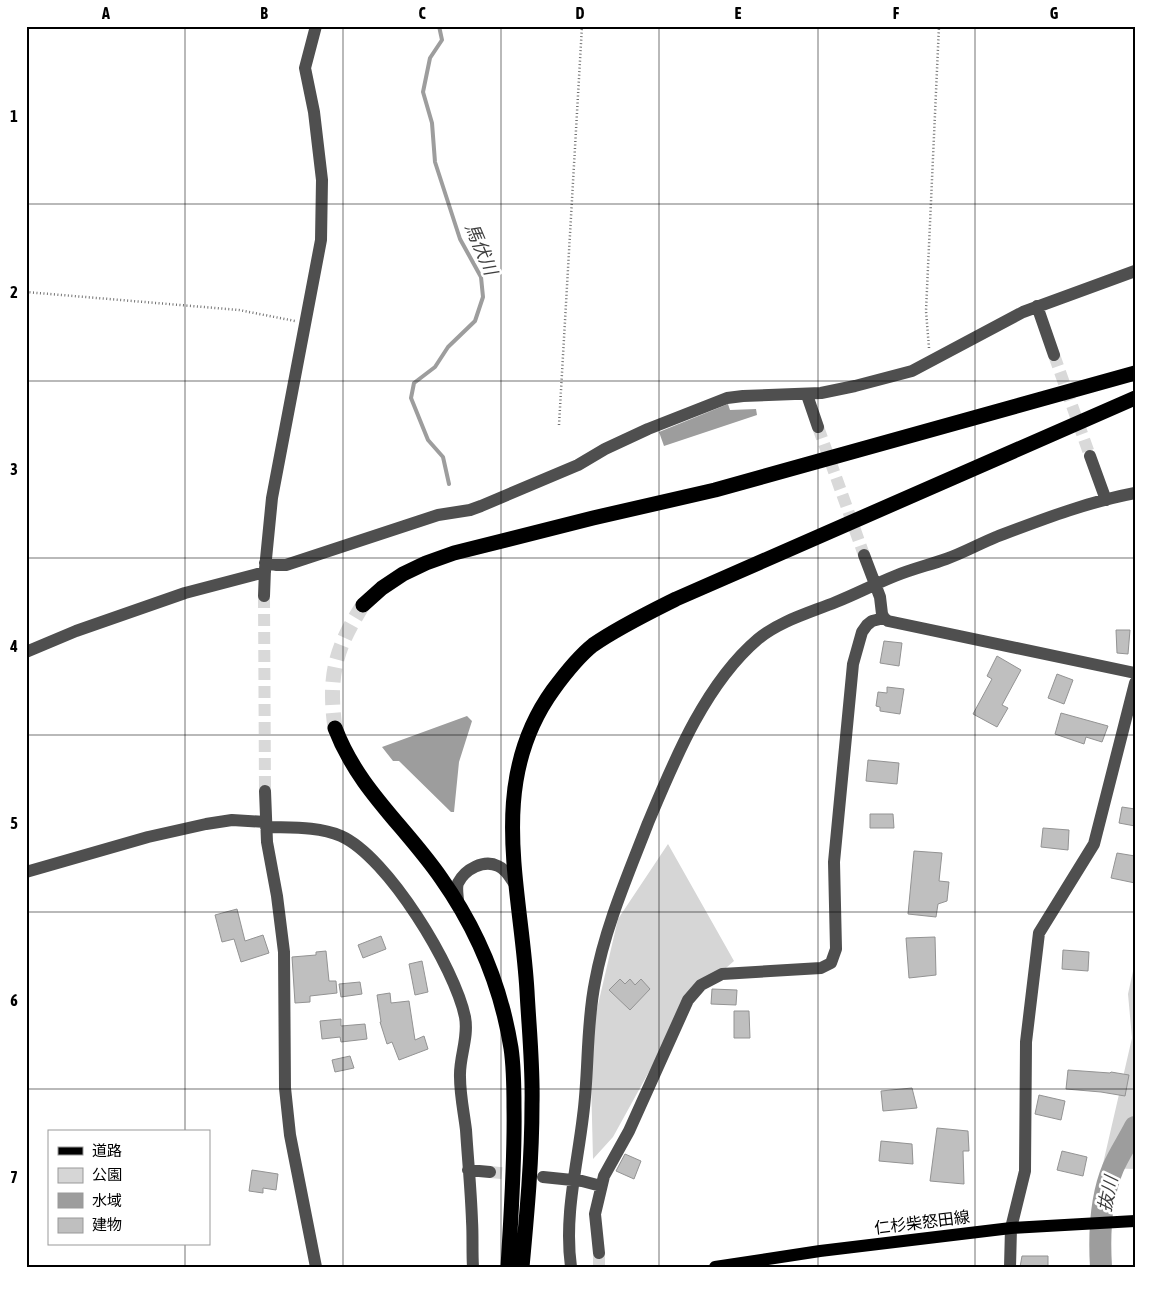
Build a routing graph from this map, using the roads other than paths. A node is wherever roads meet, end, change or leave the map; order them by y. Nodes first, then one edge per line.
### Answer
1 (316, 26) edge
2 (1135, 271) edge
3 (1037, 306) junction
4 (1054, 355) tunnel mouth
5 (1132, 374) edge
6 (807, 395) junction
7 (1135, 398) edge
8 (818, 427) tunnel mouth
9 (1090, 456) tunnel mouth
10 (1135, 493) edge
11 (1106, 500) junction
12 (864, 555) tunnel mouth
13 (265, 567) junction
14 (875, 585) junction
15 (264, 596) tunnel mouth
16 (363, 605) tunnel mouth
17 (884, 618) junction
18 (26, 652) edge
19 (1135, 674) edge
20 (1135, 683) edge
21 (335, 728) tunnel mouth
22 (265, 791) tunnel mouth
23 (266, 824) junction
24 (26, 872) edge
25 (516, 887) junction
26 (458, 902) junction
27 (468, 1170) junction
28 (490, 1172) tunnel mouth
29 (543, 1177) dead end
30 (574, 1180) junction
31 (601, 1186) junction
32 (1135, 1221) edge
33 (1011, 1228) junction
34 (599, 1253) tunnel mouth
35 (515, 1260) edge
36 (316, 1267) edge
37 (473, 1267) edge
38 (571, 1267) edge
39 (715, 1267) edge
40 (1010, 1267) edge

1 - 13 street
2 - 3 street
3 - 4 street
3 - 6 street
5 - 16 highway
6 - 8 street
6 - 13 street
7 - 25 highway
9 - 11 street
10 - 11 street
11 - 14 street
12 - 14 street
13 - 15 street
13 - 18 street
14 - 17 street
14 - 30 street
17 - 19 street
17 - 31 street
20 - 33 street
21 - 26 highway
22 - 23 street
23 - 24 street
23 - 27 street
23 - 36 street
25 - 26 street
25 - 35 highway
26 - 35 highway
27 - 28 street
27 - 37 street
29 - 30 street
30 - 31 street
30 - 38 street
31 - 34 street
32 - 33 main road, 仁杉柴怒田線
33 - 39 main road, 仁杉柴怒田線
33 - 40 street

